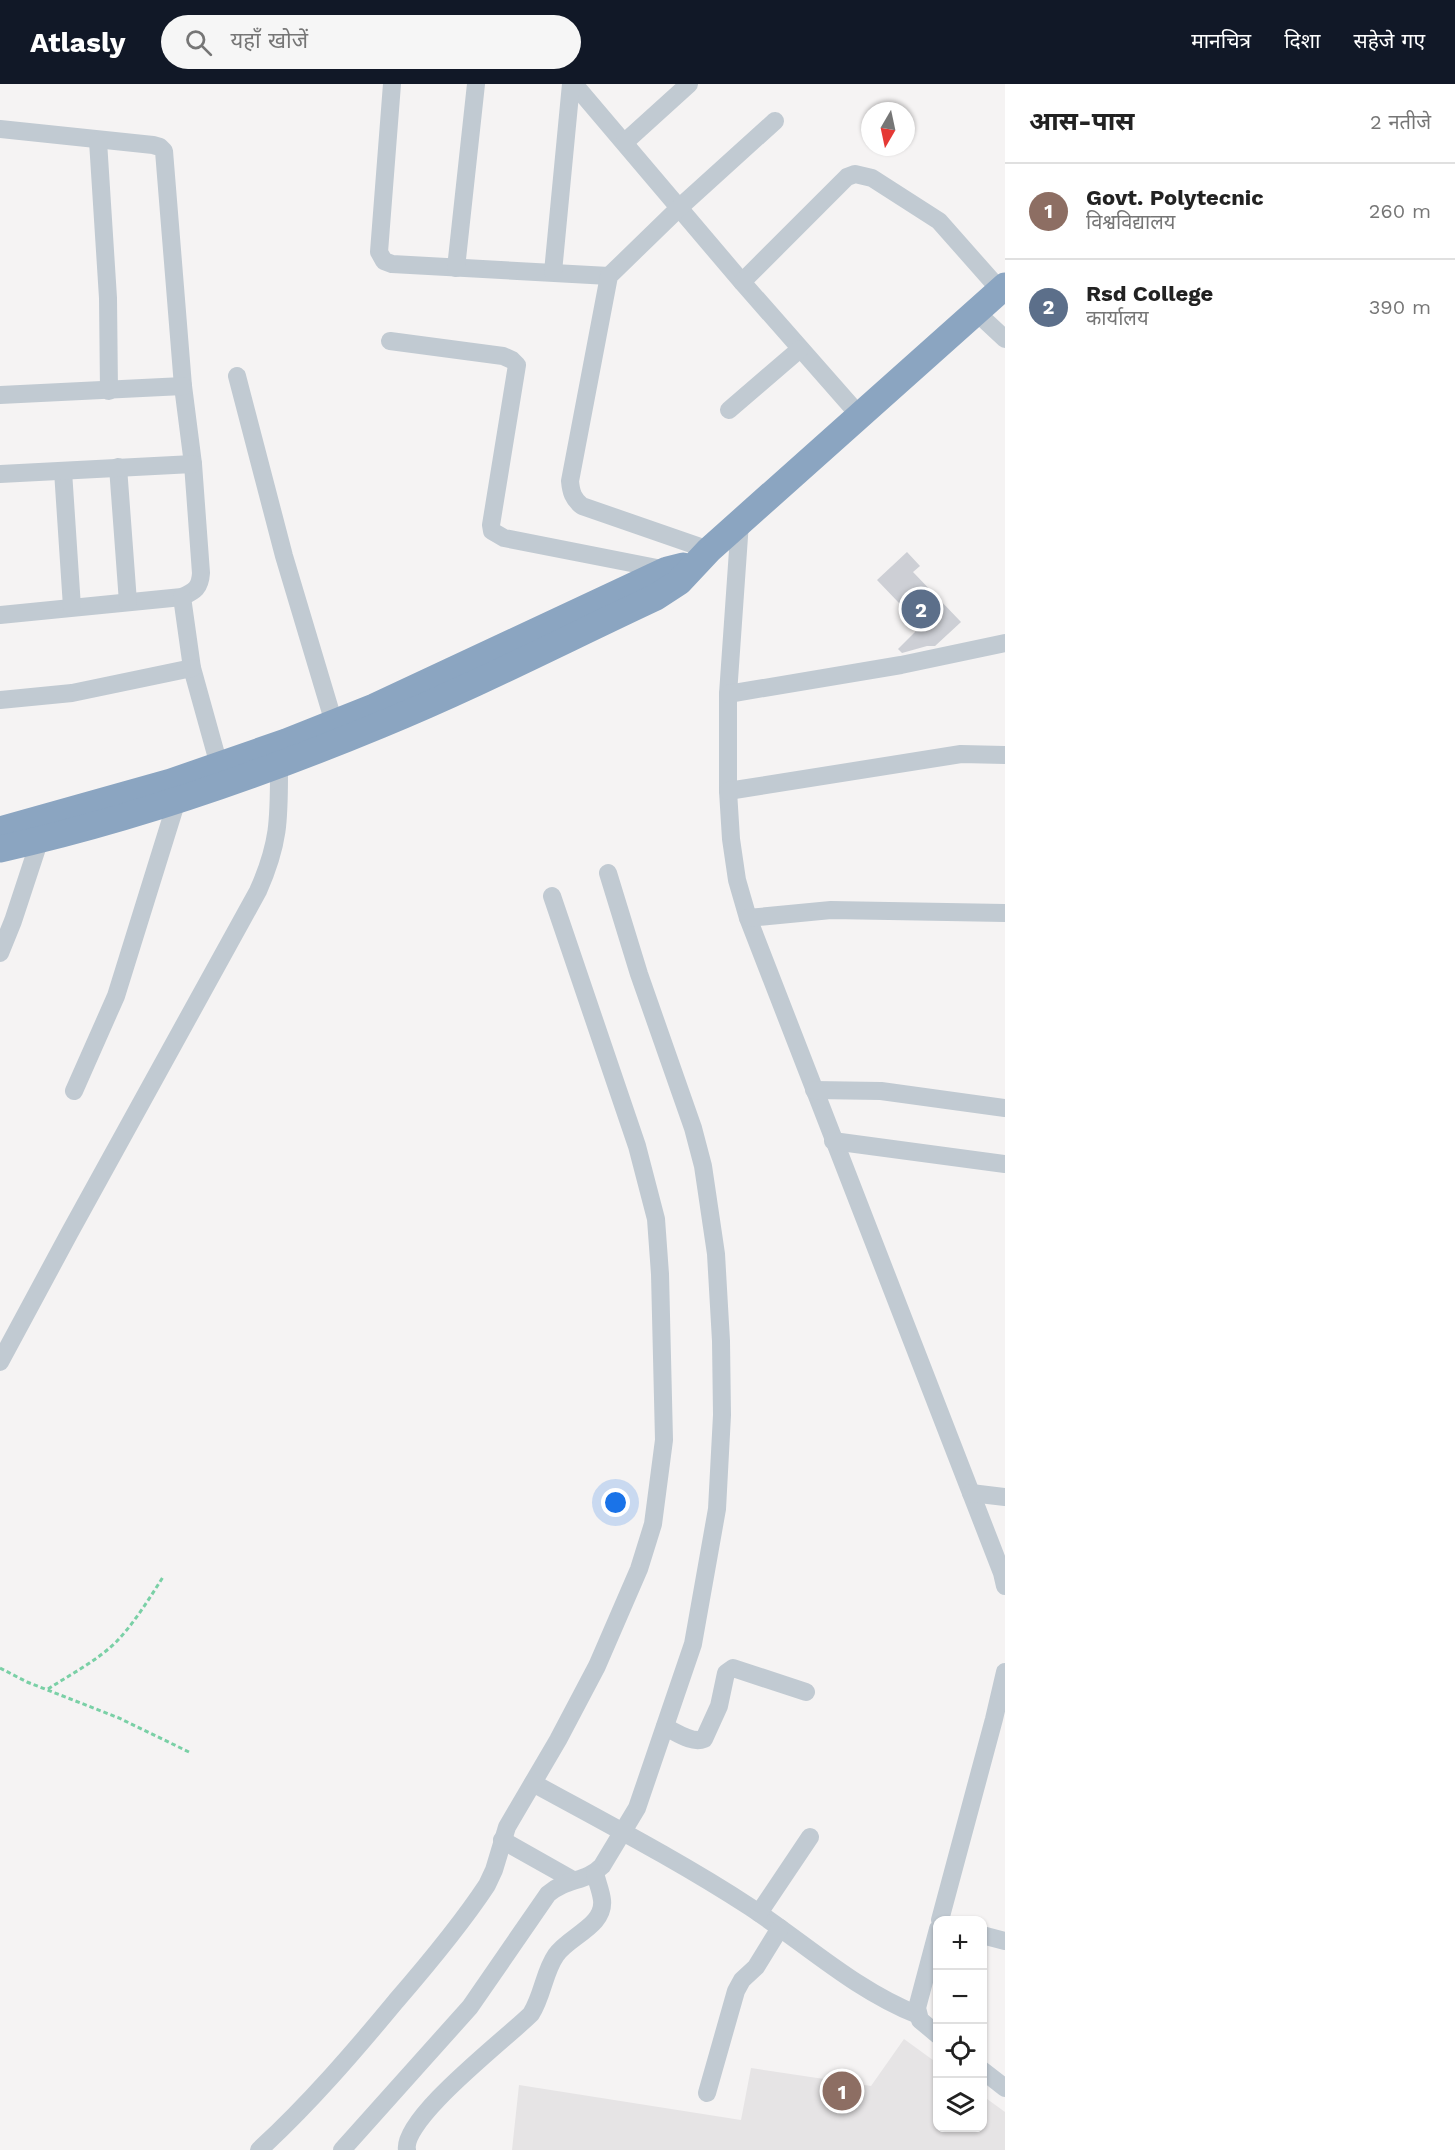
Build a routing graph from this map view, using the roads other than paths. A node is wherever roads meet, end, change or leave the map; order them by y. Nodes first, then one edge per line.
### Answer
1 (392, 84) edge
2 (476, 84) edge
3 (572, 84) edge
4 (689, 84) edge
5 (775, 121) dead end
6 (0, 129) edge
7 (98, 141) junction
8 (625, 142) junction
9 (680, 207) junction
10 (456, 268) junction
11 (553, 272) junction
12 (609, 276) junction
13 (741, 282) junction
14 (1002, 288) edge
15 (975, 310) junction
16 (1005, 339) edge
17 (390, 341) dead end
18 (800, 349) junction
19 (237, 376) dead end
20 (183, 386) junction
21 (109, 391) junction
22 (0, 396) edge
23 (729, 410) dead end
24 (859, 415) junction
25 (193, 464) junction
26 (118, 467) junction
27 (63, 471) junction
28 (0, 474) edge
29 (740, 522) junction
30 (703, 557) junction
31 (667, 570) junction
32 (182, 597) junction
33 (128, 602) junction
34 (72, 607) junction
35 (0, 615) edge
36 (1005, 643) edge
37 (192, 668) junction
38 (728, 694) junction
39 (0, 700) edge
40 (334, 723) junction
41 (1005, 755) edge
42 (279, 765) junction
43 (221, 774) junction
44 (728, 791) junction
45 (177, 800) junction
46 (0, 830) edge
47 (40, 839) junction
48 (0, 849) edge
49 (608, 873) dead end
50 (552, 896) dead end
51 (1005, 913) edge
52 (748, 918) junction
53 (0, 953) edge
54 (814, 1090) junction
55 (74, 1091) dead end
56 (1005, 1108) edge
57 (833, 1141) junction
58 (1005, 1164) edge
59 (0, 1362) edge
60 (971, 1493) junction
61 (1005, 1497) edge
62 (1005, 1586) edge
63 (1005, 1672) edge
64 (806, 1692) dead end
65 (1000, 1719) edge
66 (665, 1727) junction
67 (533, 1783) junction
68 (624, 1832) junction
69 (810, 1837) dead end
70 (502, 1840) junction
71 (595, 1874) junction
72 (573, 1880) junction
73 (759, 1913) junction
74 (941, 1916) edge
75 (780, 1928) junction
76 (987, 1936) edge
77 (1005, 1941) edge
78 (933, 1947) edge
79 (918, 2015) junction
80 (933, 2032) edge
81 (987, 2074) edge
82 (1005, 2088) edge
83 (707, 2093) dead end
84 (258, 2150) edge
85 (342, 2150) edge
86 (407, 2150) edge

1 - 10 street
2 - 10 street
3 - 8 street
3 - 11 street
4 - 8 street
5 - 9 street
6 - 7 street
7 - 20 street
7 - 21 street
8 - 9 street
9 - 12 street
9 - 13 street
10 - 11 street
11 - 12 street
12 - 30 street
13 - 14 street
13 - 18 street
14 - 15 highway
15 - 16 street
15 - 24 highway
17 - 31 street
18 - 23 street
18 - 24 street
19 - 40 street
20 - 21 street
20 - 25 street
21 - 22 street
24 - 29 highway
25 - 26 street
25 - 32 street
26 - 27 street
26 - 33 street
27 - 28 street
27 - 34 street
29 - 30 highway
29 - 38 street
30 - 31 highway
30 - 42 highway
31 - 40 highway
32 - 33 street
32 - 37 street
33 - 34 street
34 - 35 street
36 - 38 street
37 - 39 street
37 - 43 street
38 - 44 street
40 - 43 highway
41 - 44 street
42 - 43 highway
42 - 59 street
43 - 45 highway
43 - 46 highway
44 - 52 street
45 - 47 highway
45 - 55 street
47 - 48 highway
47 - 53 street
49 - 66 street
50 - 67 street
51 - 52 street
52 - 54 street
54 - 56 street
54 - 57 street
57 - 58 street
57 - 60 street
60 - 61 street
60 - 62 street
63 - 65 street
64 - 66 street
65 - 74 street
66 - 68 street
67 - 68 street
67 - 70 street
68 - 71 street
68 - 73 street
69 - 73 street
70 - 72 street
70 - 84 street
71 - 72 street
71 - 86 street
72 - 85 street
73 - 75 street
75 - 79 street
75 - 83 street
76 - 77 street
78 - 79 street
79 - 80 street
81 - 82 street

